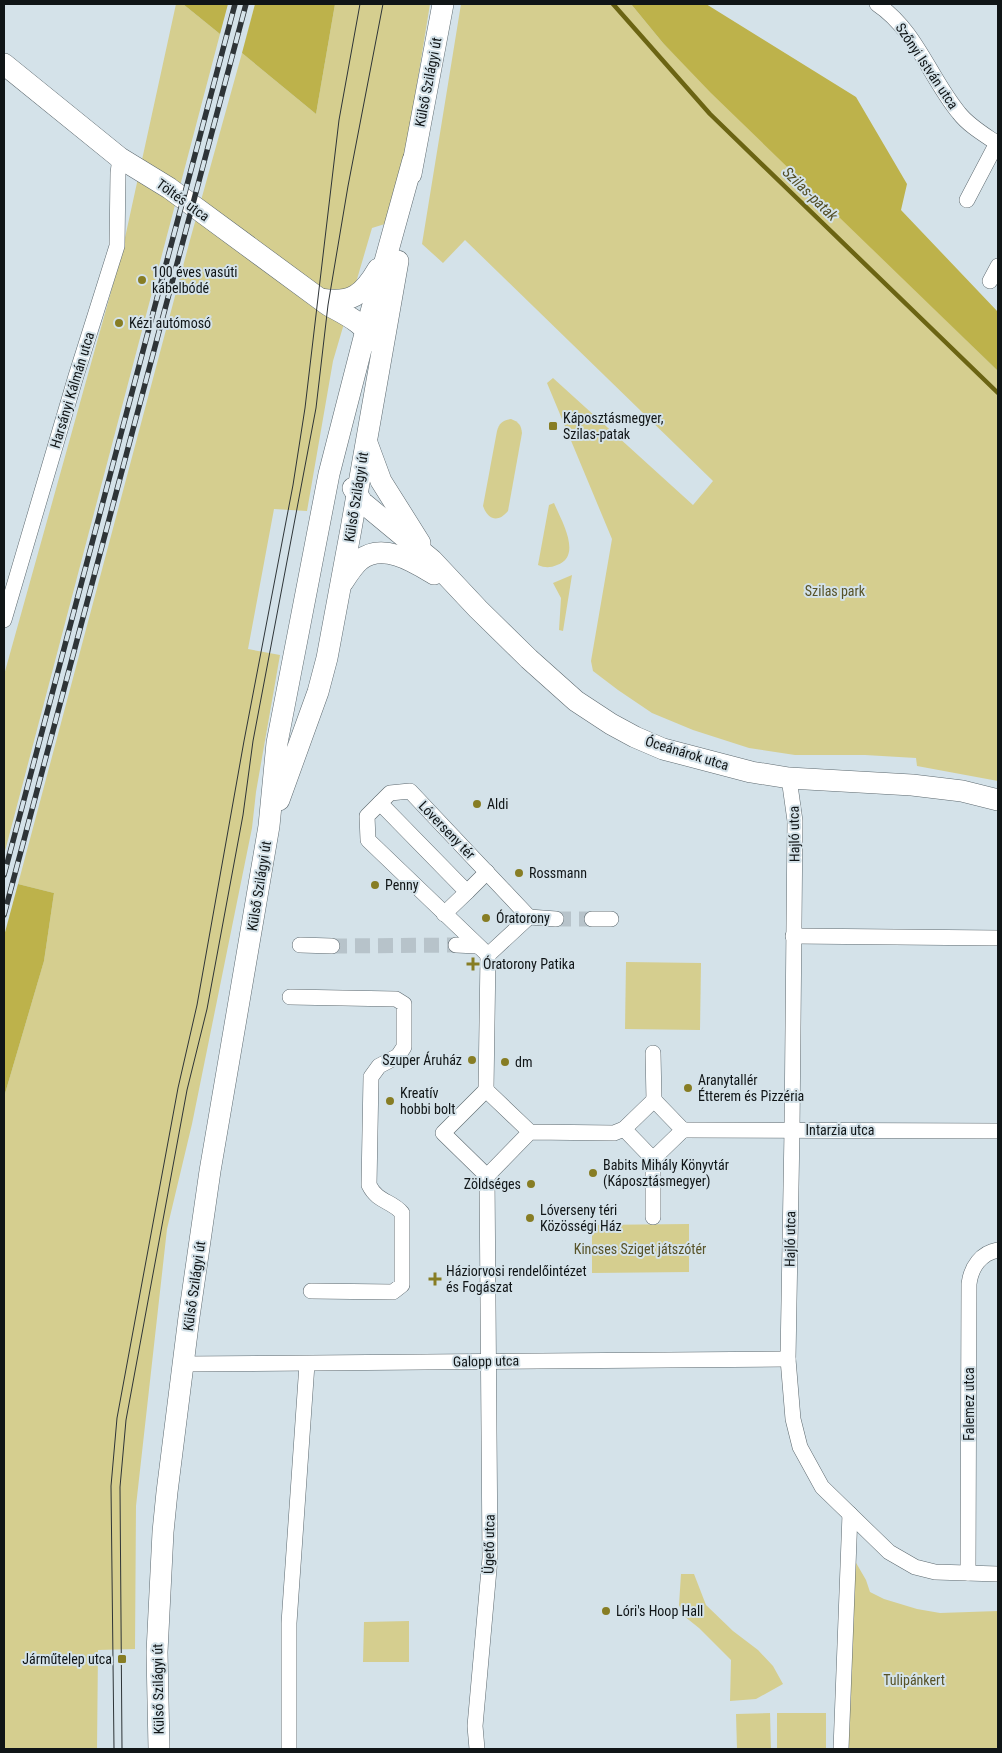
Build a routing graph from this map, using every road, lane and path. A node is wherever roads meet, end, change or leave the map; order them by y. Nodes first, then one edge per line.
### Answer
1 (443, 4) edge
2 (877, 4) edge
3 (4, 64) edge
4 (998, 142) edge
5 (120, 158) junction
6 (413, 160) junction
7 (966, 200) dead end
8 (391, 247) junction
9 (998, 266) edge
10 (990, 281) dead end
11 (323, 302) junction
12 (366, 330) junction
13 (360, 357) junction
14 (378, 373) junction
15 (341, 427) junction
16 (366, 441) junction
17 (360, 502) junction
18 (319, 522) junction
19 (432, 560) junction
20 (342, 584) junction
21 (460, 590) junction
22 (4, 620) edge
23 (790, 778) junction
24 (998, 800) edge
25 (380, 803) junction
26 (269, 826) junction
27 (488, 872) junction
28 (467, 892) junction
29 (444, 914) junction
30 (529, 917) junction
31 (556, 919) tunnel mouth
32 (592, 919) tunnel mouth
33 (611, 919) dead end
34 (794, 936) junction
35 (998, 938) edge
36 (300, 945) dead end
37 (456, 945) tunnel mouth
38 (332, 946) tunnel mouth
39 (482, 950) junction
40 (290, 997) dead end
41 (653, 1053) dead end
42 (486, 1090) junction
43 (654, 1100) junction
44 (624, 1129) junction
45 (683, 1130) junction
46 (792, 1130) junction
47 (530, 1132) junction
48 (998, 1132) edge
49 (653, 1158) junction
50 (487, 1176) junction
51 (653, 1217) dead end
52 (998, 1250) edge
53 (311, 1291) dead end
54 (788, 1359) junction
55 (488, 1361) junction
56 (183, 1364) junction
57 (307, 1364) junction
58 (850, 1514) junction
59 (968, 1573) junction
60 (998, 1574) edge
61 (159, 1749) edge
62 (288, 1749) edge
63 (477, 1749) edge
64 (840, 1749) edge

1 - 6 street, Külső Szilágyi út
2 - 4 street, Szőnyi István utca
3 - 5 street, Töltés utca
4 - 7 street, Szőnyi István utca
5 - 11 street, Töltés utca
5 - 22 street, Harsányi Kálmán utca
6 - 8 street, Külső Szilágyi út
6 - 14 street, Külső Szilágyi út
8 - 11 street
8 - 12 street, Külső Szilágyi út
9 - 10 street
11 - 12 street, Töltés utca
11 - 13 street
12 - 13 street, Külső Szilágyi út
12 - 14 street
13 - 15 street, Külső Szilágyi út
14 - 16 street, Külső Szilágyi út
15 - 17 street
15 - 18 street, Külső Szilágyi út
16 - 17 street, Külső Szilágyi út
16 - 19 street
17 - 18 street
17 - 19 street, Óceánárok utca
17 - 20 street, Külső Szilágyi út
18 - 26 street, Külső Szilágyi út
19 - 21 street, Óceánárok utca
20 - 21 street
20 - 26 street, Külső Szilágyi út
21 - 23 street, Óceánárok utca
23 - 24 street, Óceánárok utca
23 - 34 street, Hajló utca
25 - 27 street, Lóverseny tér
25 - 28 street, Lóverseny tér
25 - 29 street, Lóverseny tér
26 - 56 street, Külső Szilágyi út
27 - 28 street
27 - 30 street, Lóverseny tér
28 - 29 street
29 - 39 street, Lóverseny tér
30 - 31 street
30 - 39 street
32 - 33 street
34 - 35 street
34 - 46 street, Hajló utca
36 - 38 street
37 - 39 street
39 - 42 street
40 - 53 street
41 - 43 street
42 - 47 street
42 - 50 street
43 - 44 street
43 - 45 street
44 - 47 street
44 - 49 street
45 - 46 street, Intarzia utca
45 - 49 street
46 - 48 street, Intarzia utca
46 - 54 street, Hajló utca
47 - 50 street
49 - 51 street
50 - 55 street
52 - 59 street, Falemez utca
54 - 55 street, Galopp utca
54 - 58 street, Hajló utca
55 - 57 street, Galopp utca
55 - 63 street, Ügető utca
56 - 57 street, Galopp utca
56 - 61 street, Külső Szilágyi út
57 - 62 street
58 - 59 street, Hajló utca
58 - 64 street
59 - 60 street, Hajló utca

